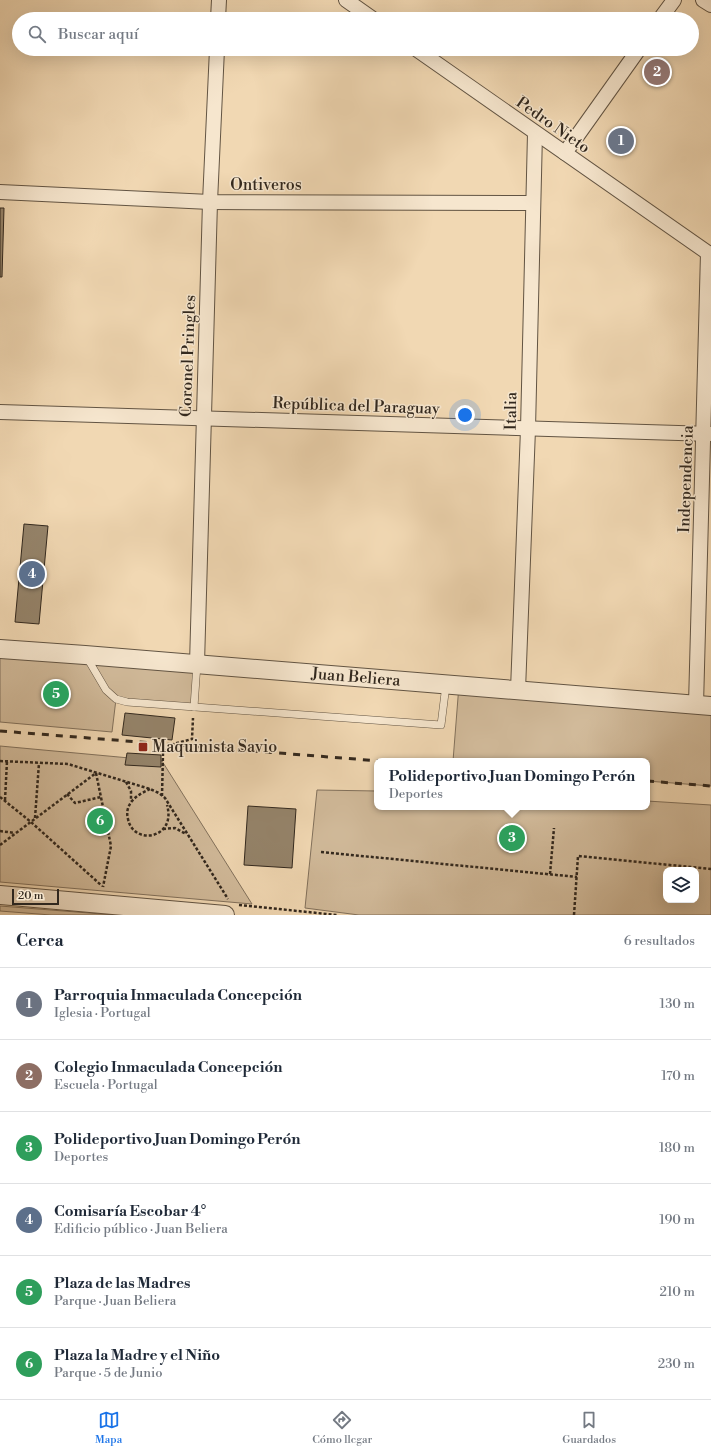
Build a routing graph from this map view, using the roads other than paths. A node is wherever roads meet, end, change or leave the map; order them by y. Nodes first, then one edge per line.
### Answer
1 (219, 0) edge
2 (346, 0) edge
3 (674, 0) edge
4 (703, 0) edge
5 (711, 5) edge
6 (218, 12) edge
7 (363, 12) edge
8 (665, 12) edge
9 (217, 56) edge
10 (426, 56) edge
11 (634, 56) edge
12 (535, 133) junction
13 (565, 153) junction
14 (0, 192) edge
15 (210, 202) junction
16 (533, 203) junction
17 (710, 254) edge
18 (0, 412) edge
19 (203, 419) junction
20 (528, 428) junction
21 (708, 434) edge
22 (0, 649) edge
23 (85, 655) junction
24 (197, 664) junction
25 (446, 685) junction
26 (518, 690) junction
27 (703, 706) edge
28 (194, 707) junction
29 (0, 895) edge
30 (228, 910) edge

1 - 6 street
2 - 7 street
3 - 8 street
4 - 5 street
9 - 15 street, Coronel Pringles
10 - 12 street, Pedro Nieto
11 - 13 street
12 - 13 street, Pedro Nieto
12 - 16 street, Italia
13 - 17 street, Pedro Nieto
14 - 15 street, Ontiveros
15 - 16 street, Ontiveros
15 - 19 street, Coronel Pringles
16 - 20 street, Italia
17 - 21 street, Independencia
18 - 19 street, República del Paraguay
19 - 20 street, República del Paraguay
19 - 24 street, Coronel Pringles
20 - 21 street, República del Paraguay
20 - 26 street, Italia
21 - 27 street, Independencia
22 - 23 street, Juan Beliera
23 - 24 street, Juan Beliera
23 - 28 lane
24 - 25 street, Juan Beliera
24 - 28 lane
25 - 26 street, Juan Beliera
25 - 28 lane
26 - 27 street, Juan Beliera
29 - 30 street

